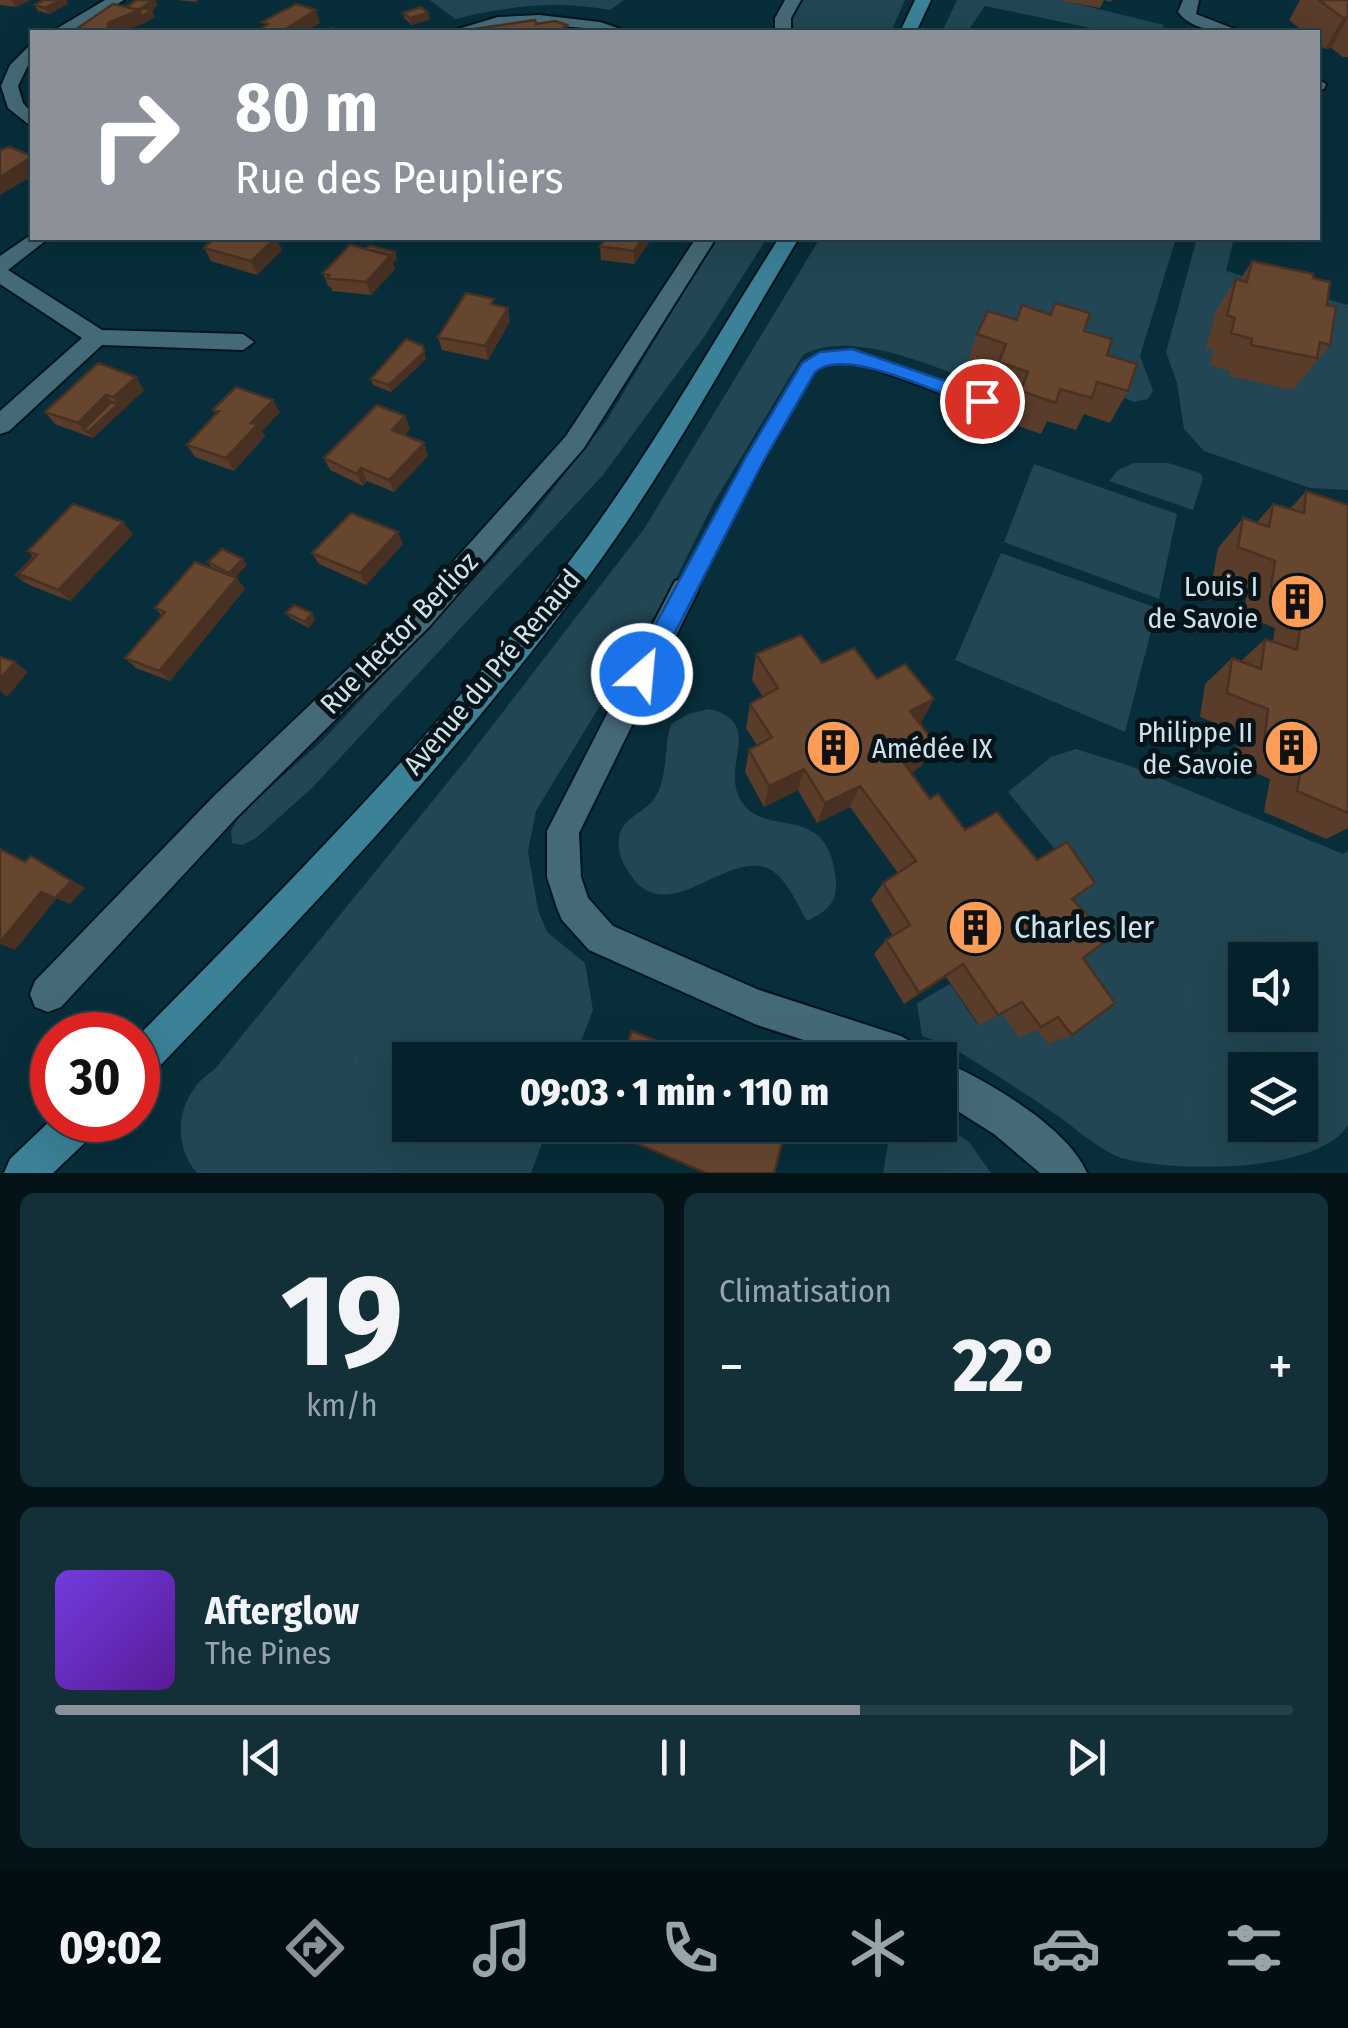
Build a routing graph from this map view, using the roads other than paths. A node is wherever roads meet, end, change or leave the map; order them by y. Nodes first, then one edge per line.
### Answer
1 (116, 0) edge
2 (793, 0) edge
3 (923, 0) edge
4 (1191, 0) edge
5 (62, 30) edge
6 (467, 30) edge
7 (613, 30) edge
8 (784, 30) edge
9 (909, 30) edge
10 (1228, 30) edge
11 (30, 51) edge
12 (4, 95) edge
13 (30, 121) edge
14 (37, 240) edge
15 (705, 240) edge
16 (788, 240) edge
17 (0, 266) edge
18 (0, 274) edge
19 (97, 337) junction
20 (243, 342) dead end
21 (1011, 412) edge
22 (0, 425) edge
23 (685, 589) joint
24 (48, 994) dead end
25 (160, 1039) edge
26 (866, 1042) edge
27 (957, 1089) edge
28 (57, 1142) edge
29 (24, 1173) edge
30 (1066, 1173) edge

1 - 5 street
2 - 8 street
3 - 9 main road
4 - 10 street
6 - 7 street
11 - 12 street
12 - 13 street
14 - 17 street
15 - 24 street, Rue Hector Berlioz
16 - 25 main road, Avenue du Pré Renaud
18 - 19 street
19 - 20 street
19 - 22 street
21 - 23 lane
23 - 26 street
27 - 30 street
28 - 29 main road

